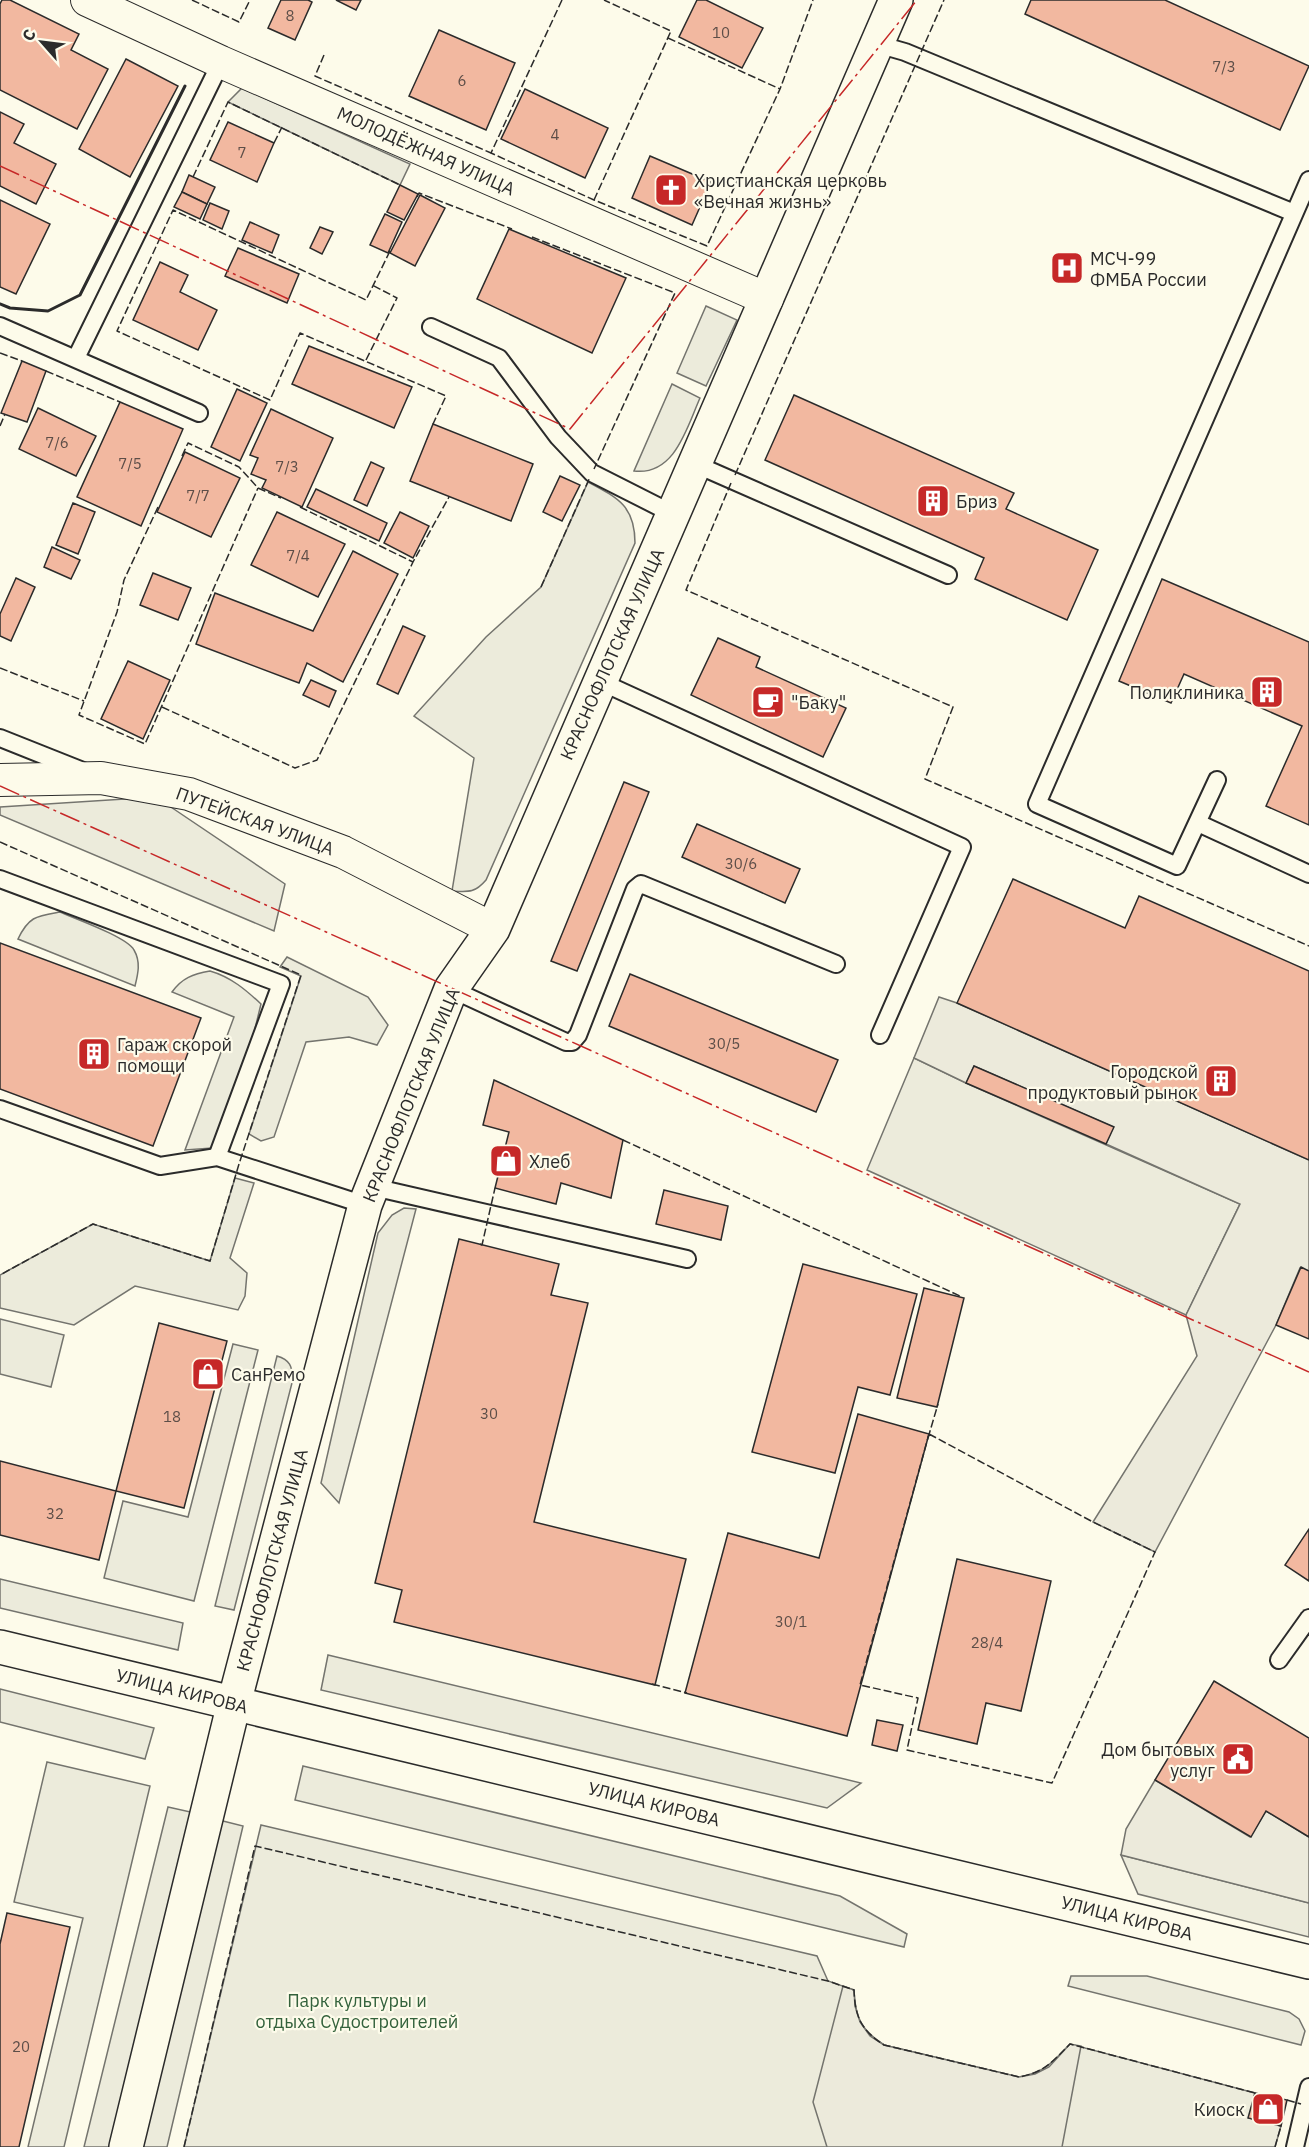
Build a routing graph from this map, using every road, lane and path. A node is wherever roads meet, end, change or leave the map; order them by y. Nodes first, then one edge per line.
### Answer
1 (87, 0) edge
2 (896, 0) edge
3 (877, 44) junction
4 (221, 62) junction
5 (1309, 180) edge
6 (1294, 213) junction
7 (767, 299) junction
8 (0, 326) edge
9 (431, 327) dead end
10 (76, 358) junction
11 (199, 413) dead end
12 (695, 464) junction
13 (673, 514) junction
14 (948, 574) dead end
15 (599, 681) junction
16 (0, 738) edge
17 (101, 778) junction
18 (0, 780) edge
19 (1217, 780) dead end
20 (1198, 823) junction
21 (1309, 873) edge
22 (0, 879) edge
23 (493, 929) junction
24 (836, 964) dead end
25 (451, 989) junction
26 (880, 1035) dead end
27 (0, 1109) edge
28 (217, 1157) junction
29 (369, 1196) junction
30 (687, 1259) dead end
31 (1309, 1618) edge
32 (0, 1647) edge
33 (1279, 1660) dead end
34 (234, 1703) junction
35 (1309, 1962) edge
36 (1309, 2087) edge
37 (126, 2147) edge
38 (1295, 2147) edge

1 - 4 street, МОЛОДЁЖНАЯ УЛИЦА
2 - 3 street, КРАСНОФЛОТСКАЯ УЛИЦА
3 - 6 lane
3 - 7 street, КРАСНОФЛОТСКАЯ УЛИЦА
4 - 7 street, МОЛОДЁЖНАЯ УЛИЦА
4 - 10 lane
5 - 6 lane
6 - 20 lane
7 - 12 street, КРАСНОФЛОТСКАЯ УЛИЦА
8 - 10 lane
9 - 13 lane
10 - 11 lane
12 - 13 street, КРАСНОФЛОТСКАЯ УЛИЦА
12 - 14 lane
13 - 15 street, КРАСНОФЛОТСКАЯ УЛИЦА
15 - 23 street, КРАСНОФЛОТСКАЯ УЛИЦА
15 - 26 lane
16 - 17 lane
17 - 18 street, ПУТЕЙСКАЯ УЛИЦА
17 - 23 street, ПУТЕЙСКАЯ УЛИЦА
19 - 20 lane
20 - 21 lane
22 - 28 lane
23 - 25 street, КРАСНОФЛОТСКАЯ УЛИЦА
24 - 25 lane
25 - 29 street, КРАСНОФЛОТСКАЯ УЛИЦА
27 - 28 lane
28 - 29 lane
29 - 30 lane
29 - 34 street, КРАСНОФЛОТСКАЯ УЛИЦА
31 - 33 lane
32 - 34 street, УЛИЦА КИРОВА
34 - 35 street, УЛИЦА КИРОВА
34 - 37 street, КРАСНОФЛОТСКАЯ УЛИЦА
36 - 38 lane

